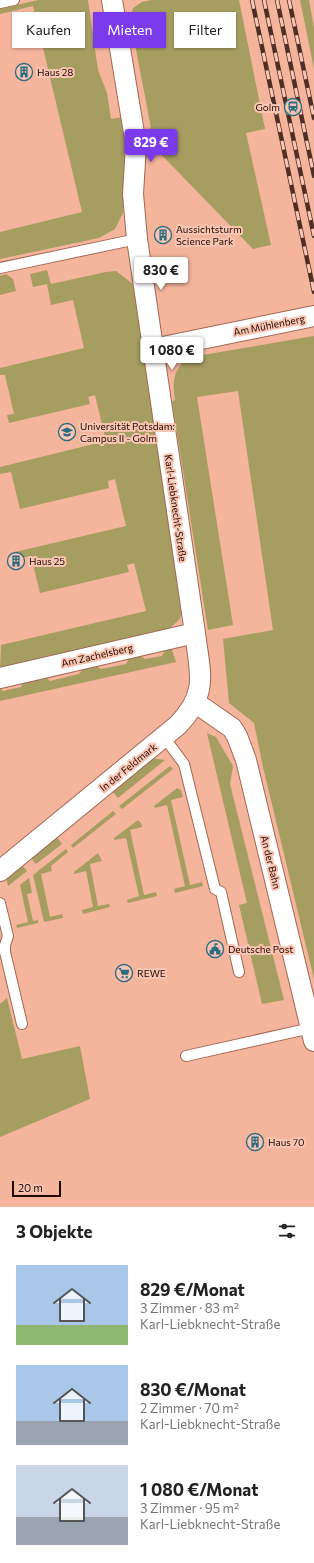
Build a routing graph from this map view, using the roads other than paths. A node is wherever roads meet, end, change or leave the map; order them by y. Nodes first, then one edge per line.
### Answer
1 (14, 0) edge
2 (112, 0) edge
3 (0, 3) edge
4 (137, 239) junction
5 (0, 268) edge
6 (314, 316) edge
7 (153, 348) junction
8 (195, 634) junction
9 (0, 678) edge
10 (196, 703) junction
11 (164, 738) junction
12 (0, 871) edge
13 (0, 903) edge
14 (239, 972) dead end
15 (22, 1024) dead end
16 (312, 1035) edge
17 (186, 1056) dead end

1 - 3 lane
2 - 4 street, Karl-Liebknecht-Straße
4 - 5 lane
4 - 7 street, Karl-Liebknecht-Straße
6 - 7 street, Am Mühlenberg
7 - 8 street, Karl-Liebknecht-Straße
8 - 9 street, Am Zachelsberg
8 - 10 street, In der Feldmark
10 - 11 street, In der Feldmark
10 - 16 street, An der Bahn
11 - 12 street, In der Feldmark
11 - 14 lane
13 - 15 lane
16 - 17 lane

